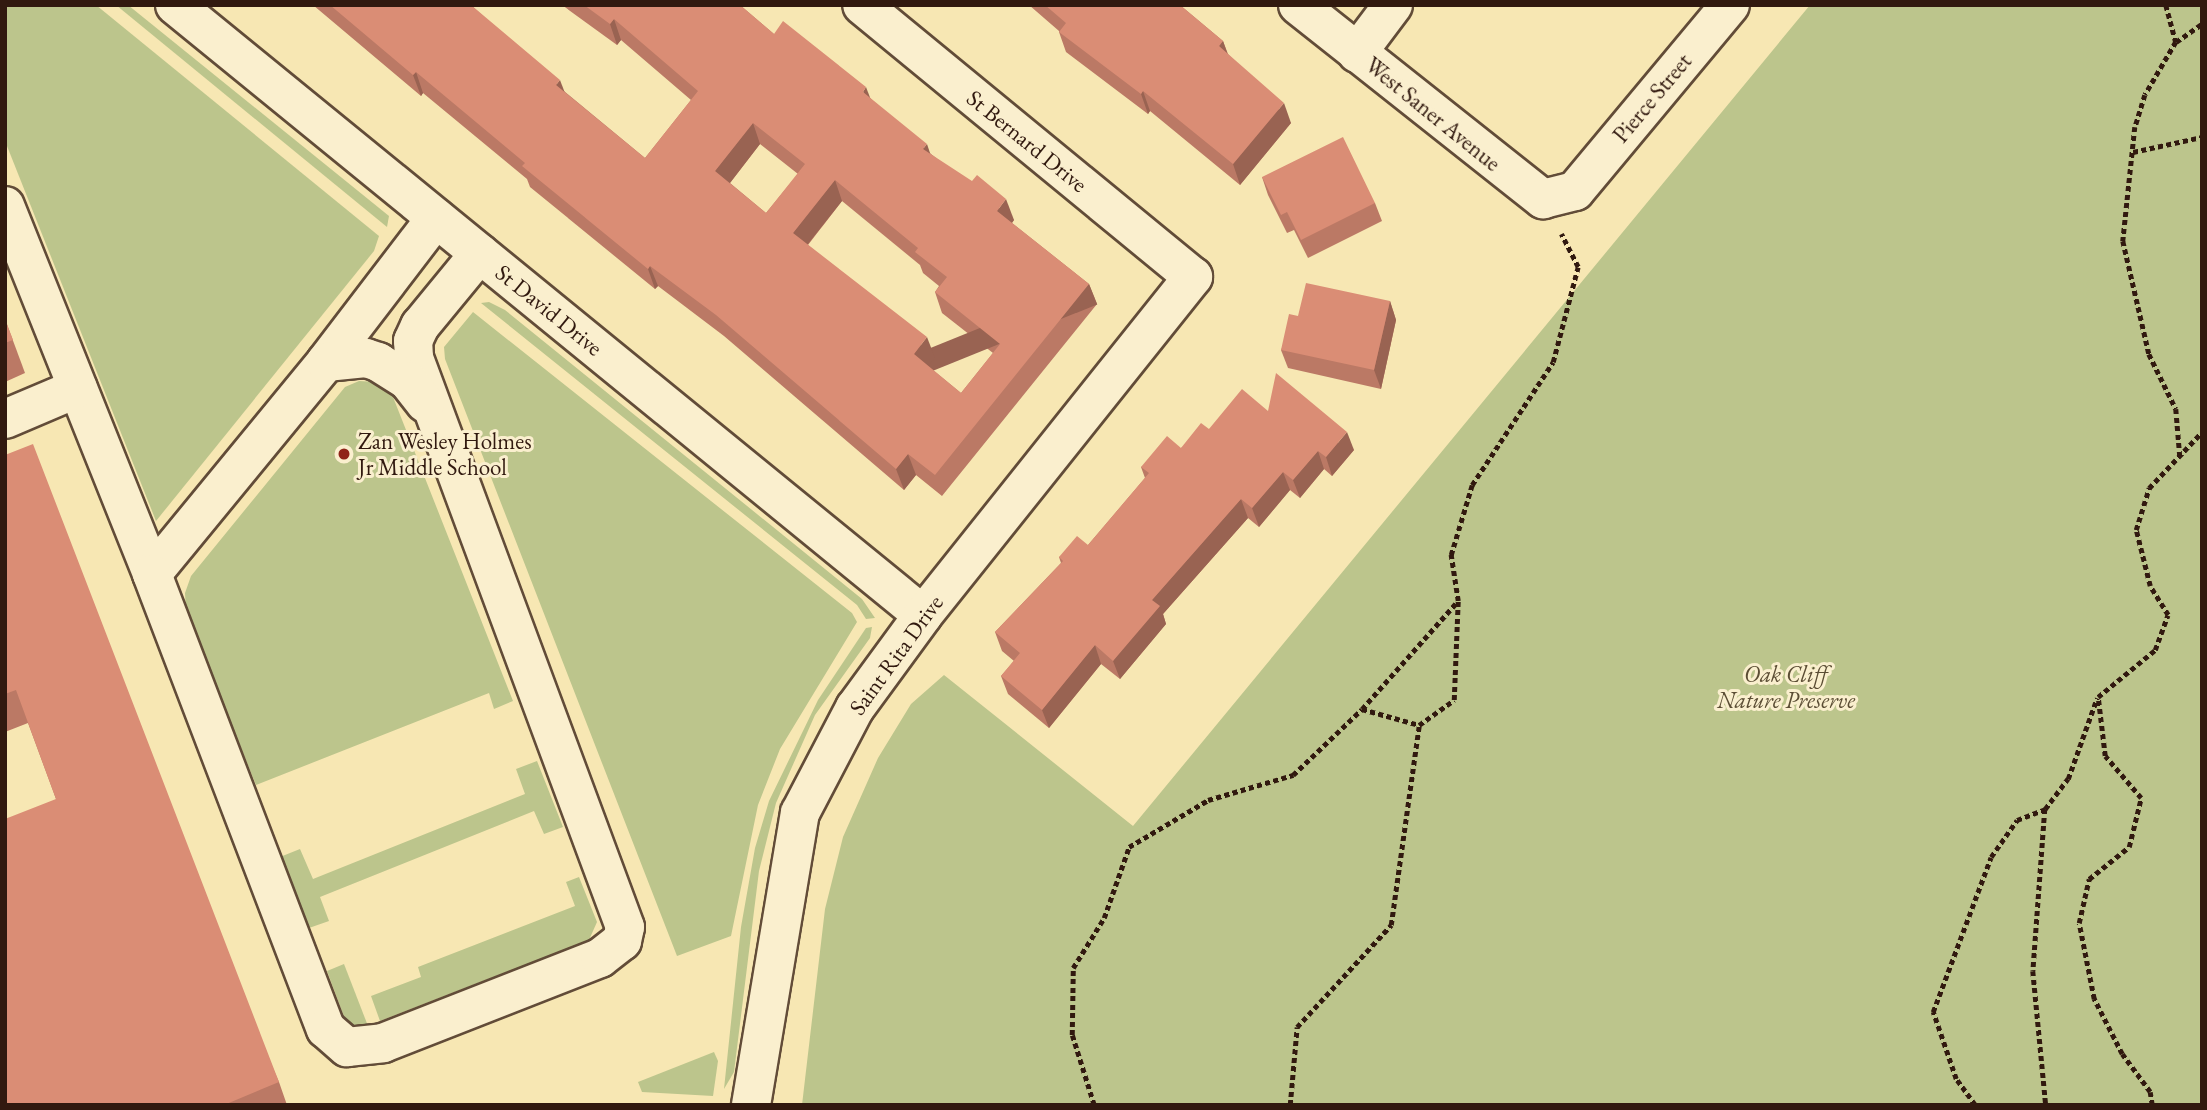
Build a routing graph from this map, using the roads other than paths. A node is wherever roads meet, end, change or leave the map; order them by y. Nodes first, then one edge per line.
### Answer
1 (174, 5) edge
2 (862, 5) edge
3 (1298, 5) edge
4 (1393, 5) edge
5 (1730, 5) edge
6 (1357, 53) junction
7 (1559, 195) joint
8 (5, 206) edge
9 (436, 218) junction
10 (480, 253) junction
11 (1193, 277) joint
12 (326, 362) junction
13 (78, 388) junction
14 (432, 414) junction
15 (5, 419) edge
16 (152, 574) junction
17 (923, 615) junction
18 (751, 1105) edge

1 - 9 street, St David Drive
2 - 11 street, St Bernard Drive
3 - 6 street, West Saner Avenue
4 - 6 street
5 - 7 street, Pierce Street
6 - 7 street, West Saner Avenue
8 - 13 street
9 - 10 street, St David Drive
9 - 12 street
10 - 14 street
10 - 17 street, St David Drive
11 - 17 street, Saint Rita Drive
12 - 14 street
12 - 16 street
13 - 15 street
13 - 16 street
14 - 16 street
17 - 18 street, Saint Rita Drive

